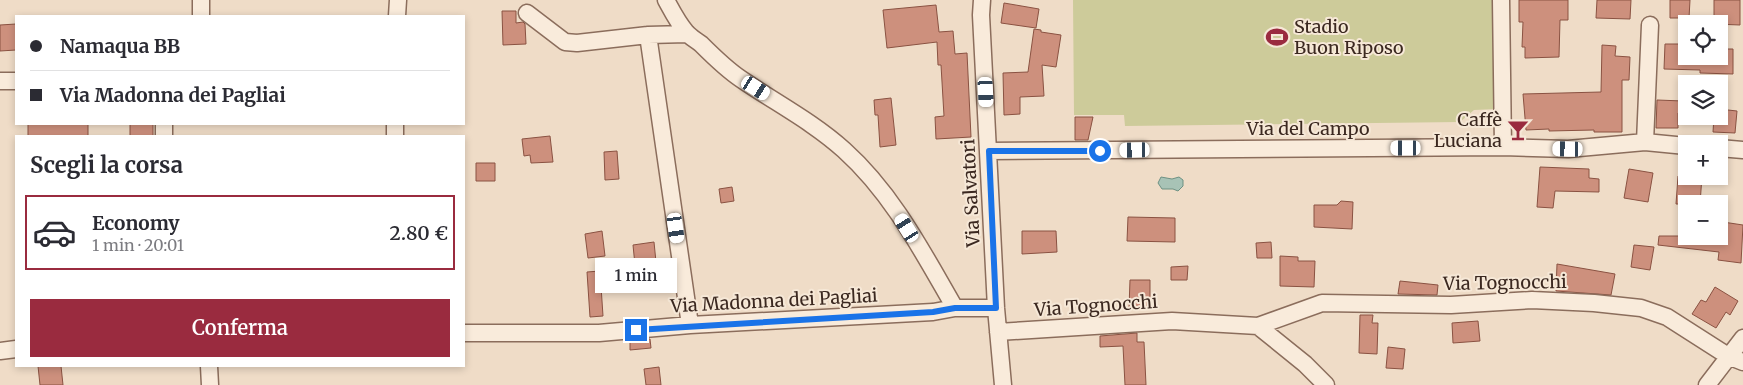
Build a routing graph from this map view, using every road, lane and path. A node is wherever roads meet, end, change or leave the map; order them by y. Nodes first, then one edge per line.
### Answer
1 (201, 0) edge
2 (398, 0) edge
3 (666, 0) edge
4 (982, 0) edge
5 (1502, 0) edge
6 (527, 13) dead end
7 (201, 15) edge
8 (397, 15) edge
9 (1650, 25) dead end
10 (687, 34) junction
11 (648, 35) junction
12 (15, 80) edge
13 (0, 82) edge
14 (1645, 142) junction
15 (1678, 145) edge
16 (1503, 147) junction
17 (1728, 149) edge
18 (1743, 150) edge
19 (989, 151) junction
20 (955, 308) junction
21 (996, 308) junction
22 (690, 325) junction
23 (1258, 326) junction
24 (998, 332) junction
25 (465, 333) edge
26 (1743, 338) edge
27 (15, 349) edge
28 (0, 350) edge
29 (1736, 359) edge
30 (209, 367) edge
31 (210, 385) edge
32 (1002, 385) edge
33 (1326, 385) edge
34 (1707, 385) edge

1 - 7 street
2 - 8 street
3 - 10 street
4 - 19 street, Via Salvatori
5 - 16 street
6 - 11 street
9 - 14 street
10 - 11 street
10 - 20 street
11 - 22 street
12 - 13 street
14 - 15 street, Via del Campo
14 - 16 street, Via del Campo
16 - 19 street, Via del Campo
17 - 18 street
19 - 21 street, Via Salvatori
20 - 21 street, Via Madonna dei Pagliai
20 - 22 street, Via Madonna dei Pagliai
21 - 24 street, Via Salvatori
22 - 25 street, Via Madonna dei Pagliai
23 - 24 street, Via Tognocchi
23 - 29 street, Via Tognocchi
23 - 33 street
24 - 32 street, Via Salvatori
26 - 29 street
27 - 28 street
29 - 34 street
30 - 31 street

